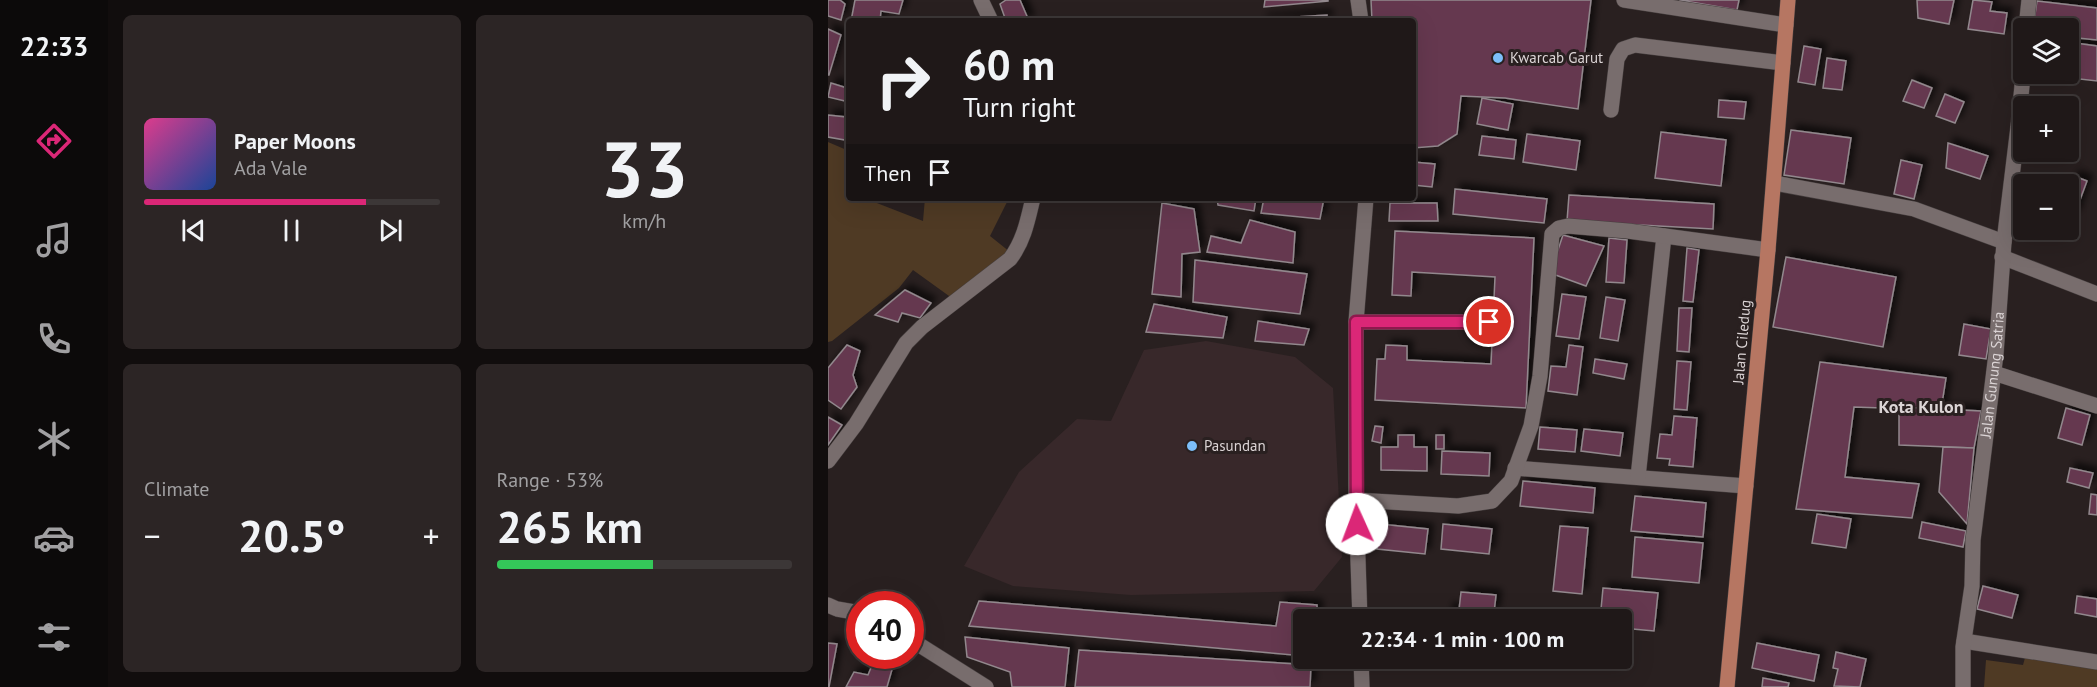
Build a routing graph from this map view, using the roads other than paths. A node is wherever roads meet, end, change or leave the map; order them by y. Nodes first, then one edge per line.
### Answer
1 (981, 0) edge
2 (1358, 0) edge
3 (1624, 0) edge
4 (1788, 0) edge
5 (2029, 0) edge
6 (990, 18) edge
7 (1361, 18) edge
8 (2027, 18) edge
9 (1786, 25) junction
10 (1783, 63) junction
11 (2022, 84) edge
12 (1611, 110) dead end
13 (1774, 183) junction
14 (1032, 201) edge
15 (1366, 201) edge
16 (1664, 236) junction
17 (1768, 250) junction
18 (2003, 250) junction
19 (2097, 294) edge
20 (1356, 322) junction
21 (1489, 322) dead end
22 (1994, 373) junction
23 (2097, 406) edge
24 (828, 461) edge
25 (1515, 468) junction
26 (1638, 477) junction
27 (1746, 486) junction
28 (1356, 500) junction
29 (828, 605) edge
30 (1360, 609) edge
31 (846, 611) edge
32 (1964, 641) junction
33 (924, 648) edge
34 (2097, 662) edge
35 (1361, 669) edge
36 (986, 687) edge
37 (1362, 687) edge
38 (1727, 687) edge
39 (1963, 687) edge

1 - 6 street
2 - 7 street
3 - 9 street
4 - 9 main road, Jalan Ciledug
5 - 8 street
9 - 10 main road, Jalan Ciledug
10 - 12 street
10 - 13 main road, Jalan Ciledug
11 - 18 street, Jalan Gunung Satria
13 - 17 main road, Jalan Ciledug
13 - 18 street
14 - 24 street
15 - 20 street
16 - 17 street
16 - 25 street
16 - 26 street
17 - 27 main road, Jalan Ciledug
18 - 19 street
18 - 22 street, Jalan Gunung Satria
20 - 21 street
20 - 28 street
22 - 23 street
22 - 32 street, Jalan Gunung Satria
25 - 26 street
25 - 28 street
26 - 27 street
27 - 38 main road, Jalan Ciledug
28 - 30 street
29 - 31 street
32 - 34 street
32 - 39 street, Jalan Gunung Satria
33 - 36 street
35 - 37 street

